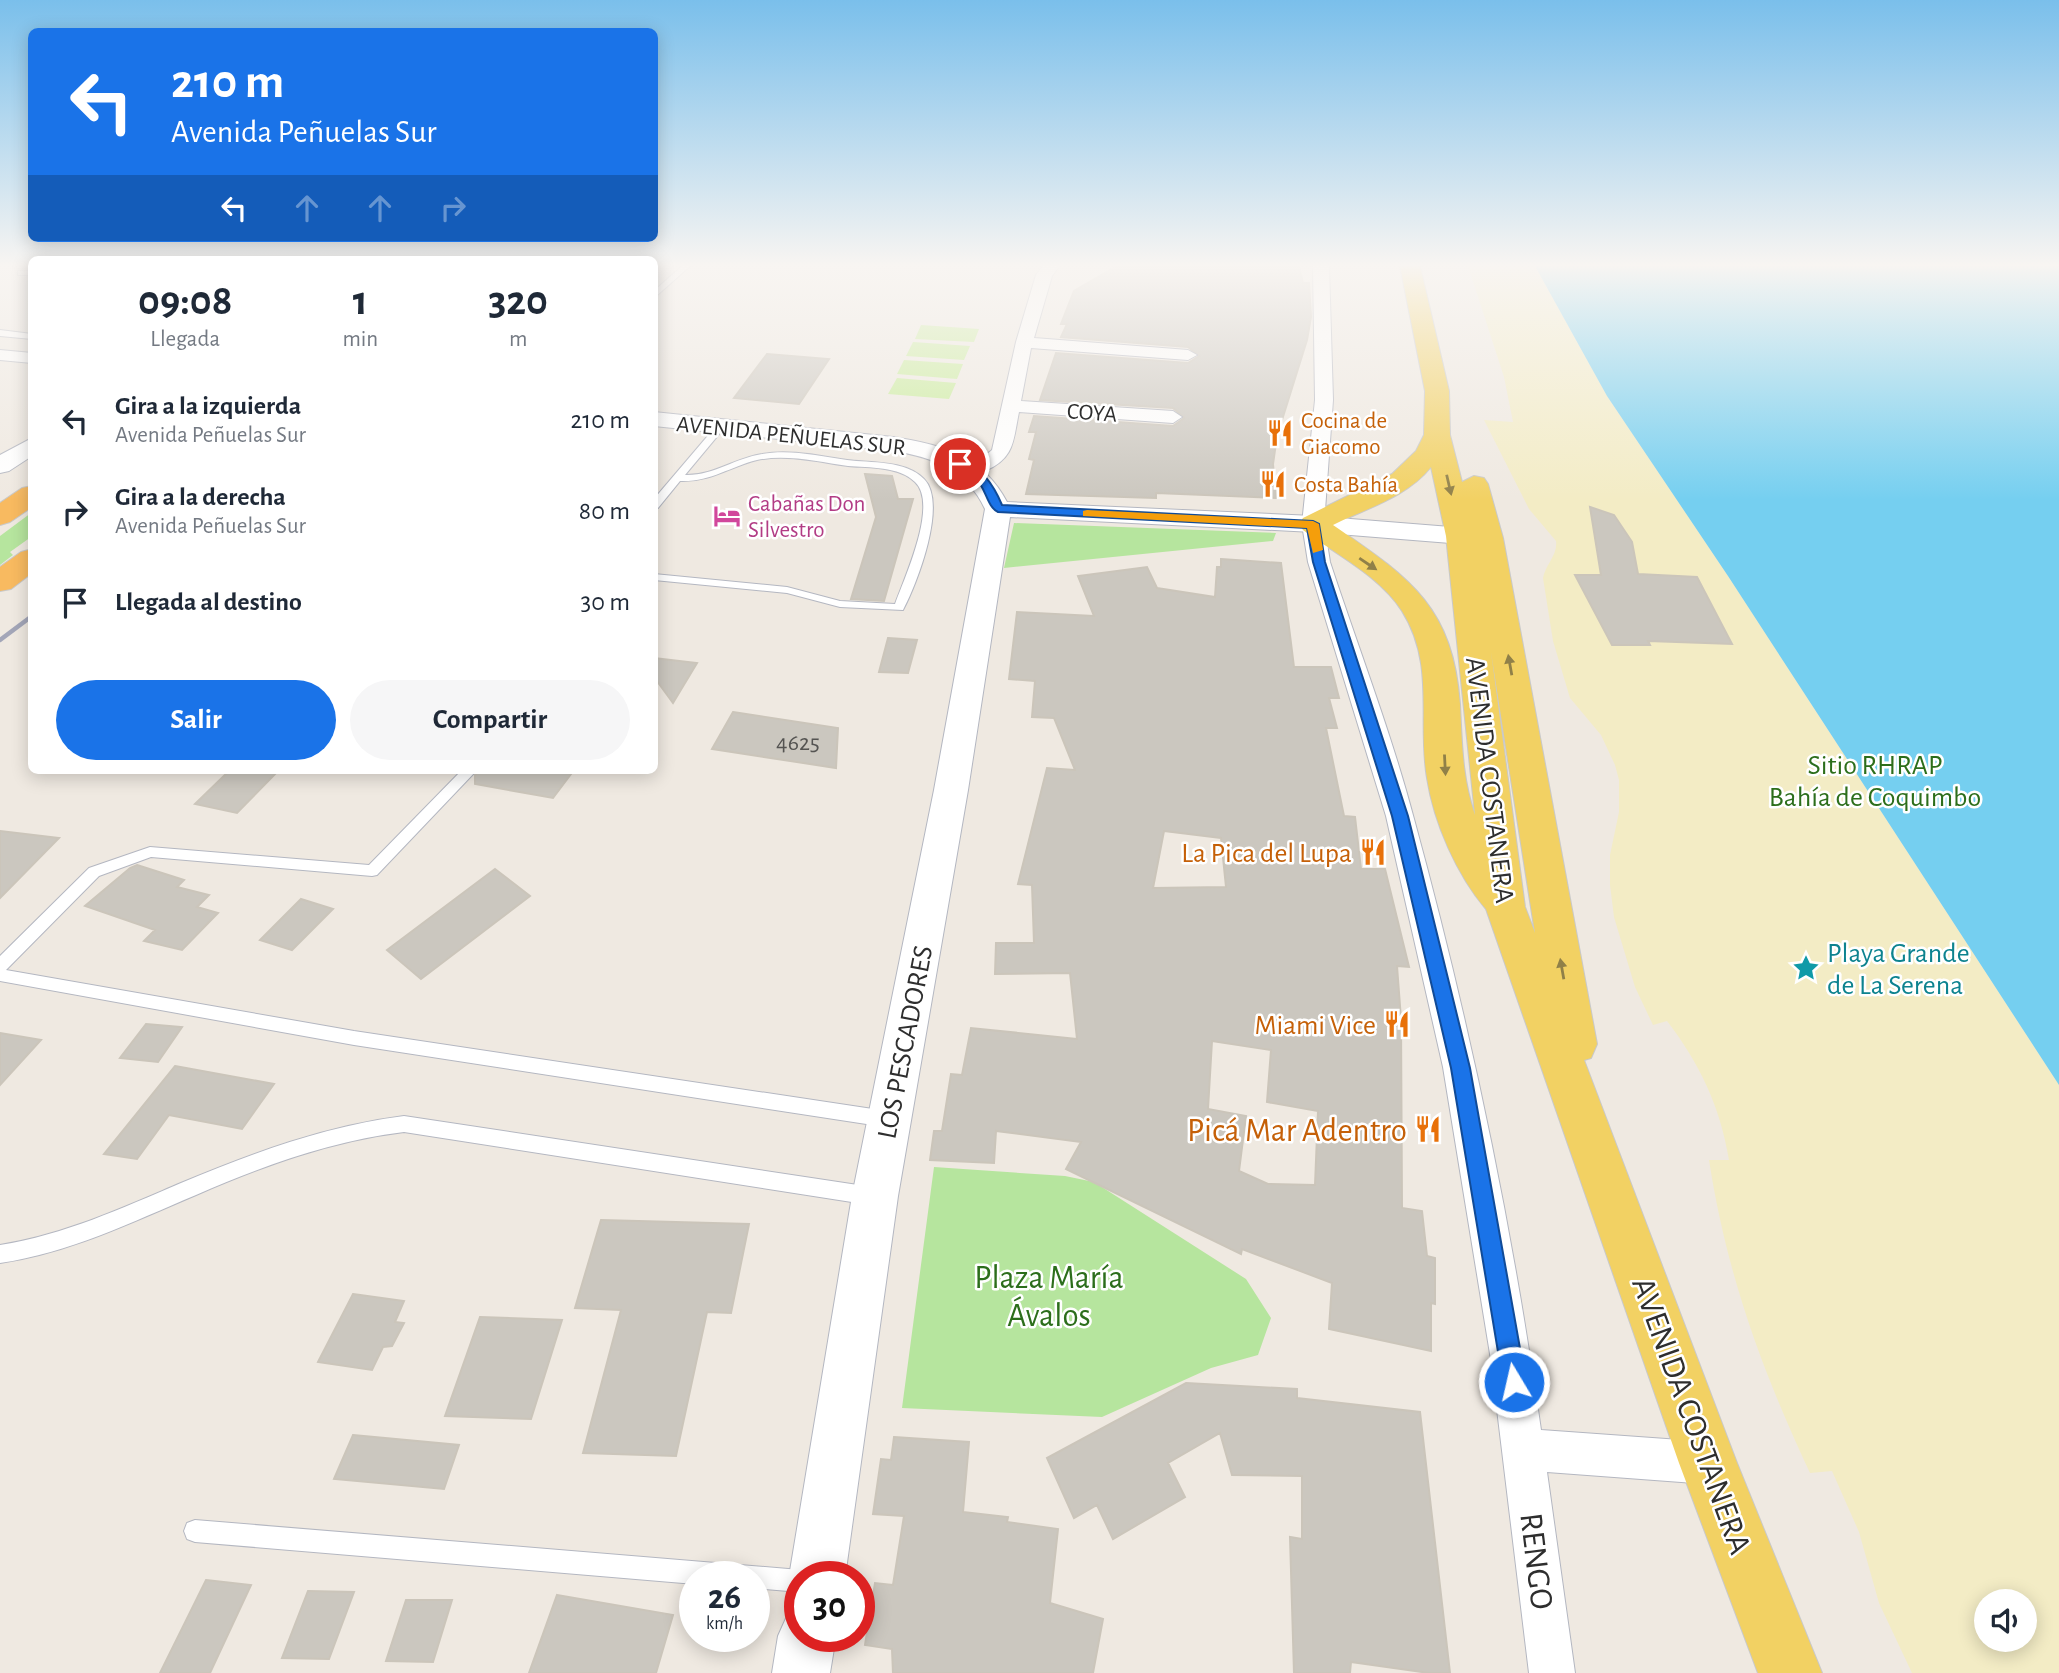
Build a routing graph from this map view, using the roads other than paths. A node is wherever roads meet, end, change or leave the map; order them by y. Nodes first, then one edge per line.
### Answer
1 (1024, 344) edge
2 (1050, 344) edge
3 (1323, 344) edge
4 (1427, 344) edge
5 (0, 355) edge
6 (1188, 355) dead end
7 (28, 358) edge
8 (1437, 391) junction
9 (1012, 406) junction
10 (1173, 417) dead end
11 (658, 419) edge
12 (720, 427) junction
13 (1437, 435) junction
14 (28, 448) edge
15 (0, 466) edge
16 (970, 470) junction
17 (678, 478) junction
18 (28, 497) edge
19 (658, 501) edge
20 (998, 509) junction
21 (0, 516) edge
22 (1313, 524) junction
23 (1475, 537) junction
24 (28, 561) edge
25 (658, 577) edge
26 (0, 582) edge
27 (466, 774) edge
28 (1505, 906) junction
29 (0, 966) edge
30 (0, 975) edge
31 (890, 1119) junction
32 (1598, 1157) junction
33 (875, 1196) junction
34 (0, 1254) edge
35 (1524, 1450) junction
36 (1708, 1463) junction
37 (195, 1531) dead end
38 (819, 1561) edge
39 (679, 1571) edge
40 (804, 1652) edge
41 (801, 1673) edge
42 (1552, 1673) edge
43 (1790, 1673) edge

1 - 9 street
2 - 6 street
3 - 22 street, RENGO
4 - 8 main road, AVENIDA COSTANERA
5 - 7 street
8 - 13 main road, AVENIDA COSTANERA
8 - 23 main road, AVENIDA COSTANERA
9 - 10 street, COYA
9 - 16 street
11 - 12 street, AVENIDA PEÑUELAS SUR
12 - 16 street, AVENIDA PEÑUELAS SUR
12 - 17 lane
13 - 22 main road
13 -> 23 main road, AVENIDA COSTANERA
14 - 15 street
16 - 20 street, AVENIDA PEÑUELAS SUR
17 - 19 lane
17 - 25 lane
18 - 21 highway
20 - 22 street
20 - 31 street, LOS PESCADORES
22 - 23 street
22 -> 28 main road
22 - 35 street, RENGO
23 - 28 main road, AVENIDA COSTANERA
32 -> 23 main road, AVENIDA COSTANERA
24 - 26 highway
27 - 29 lane
28 - 32 main road, AVENIDA COSTANERA
30 - 31 lane
31 - 33 street, LOS PESCADORES
32 - 36 main road, AVENIDA COSTANERA
33 - 34 lane
33 - 38 street, LOS PESCADORES
35 - 36 street
35 - 42 street, RENGO
36 - 43 main road, AVENIDA COSTANERA
37 - 39 lane
40 - 41 street

